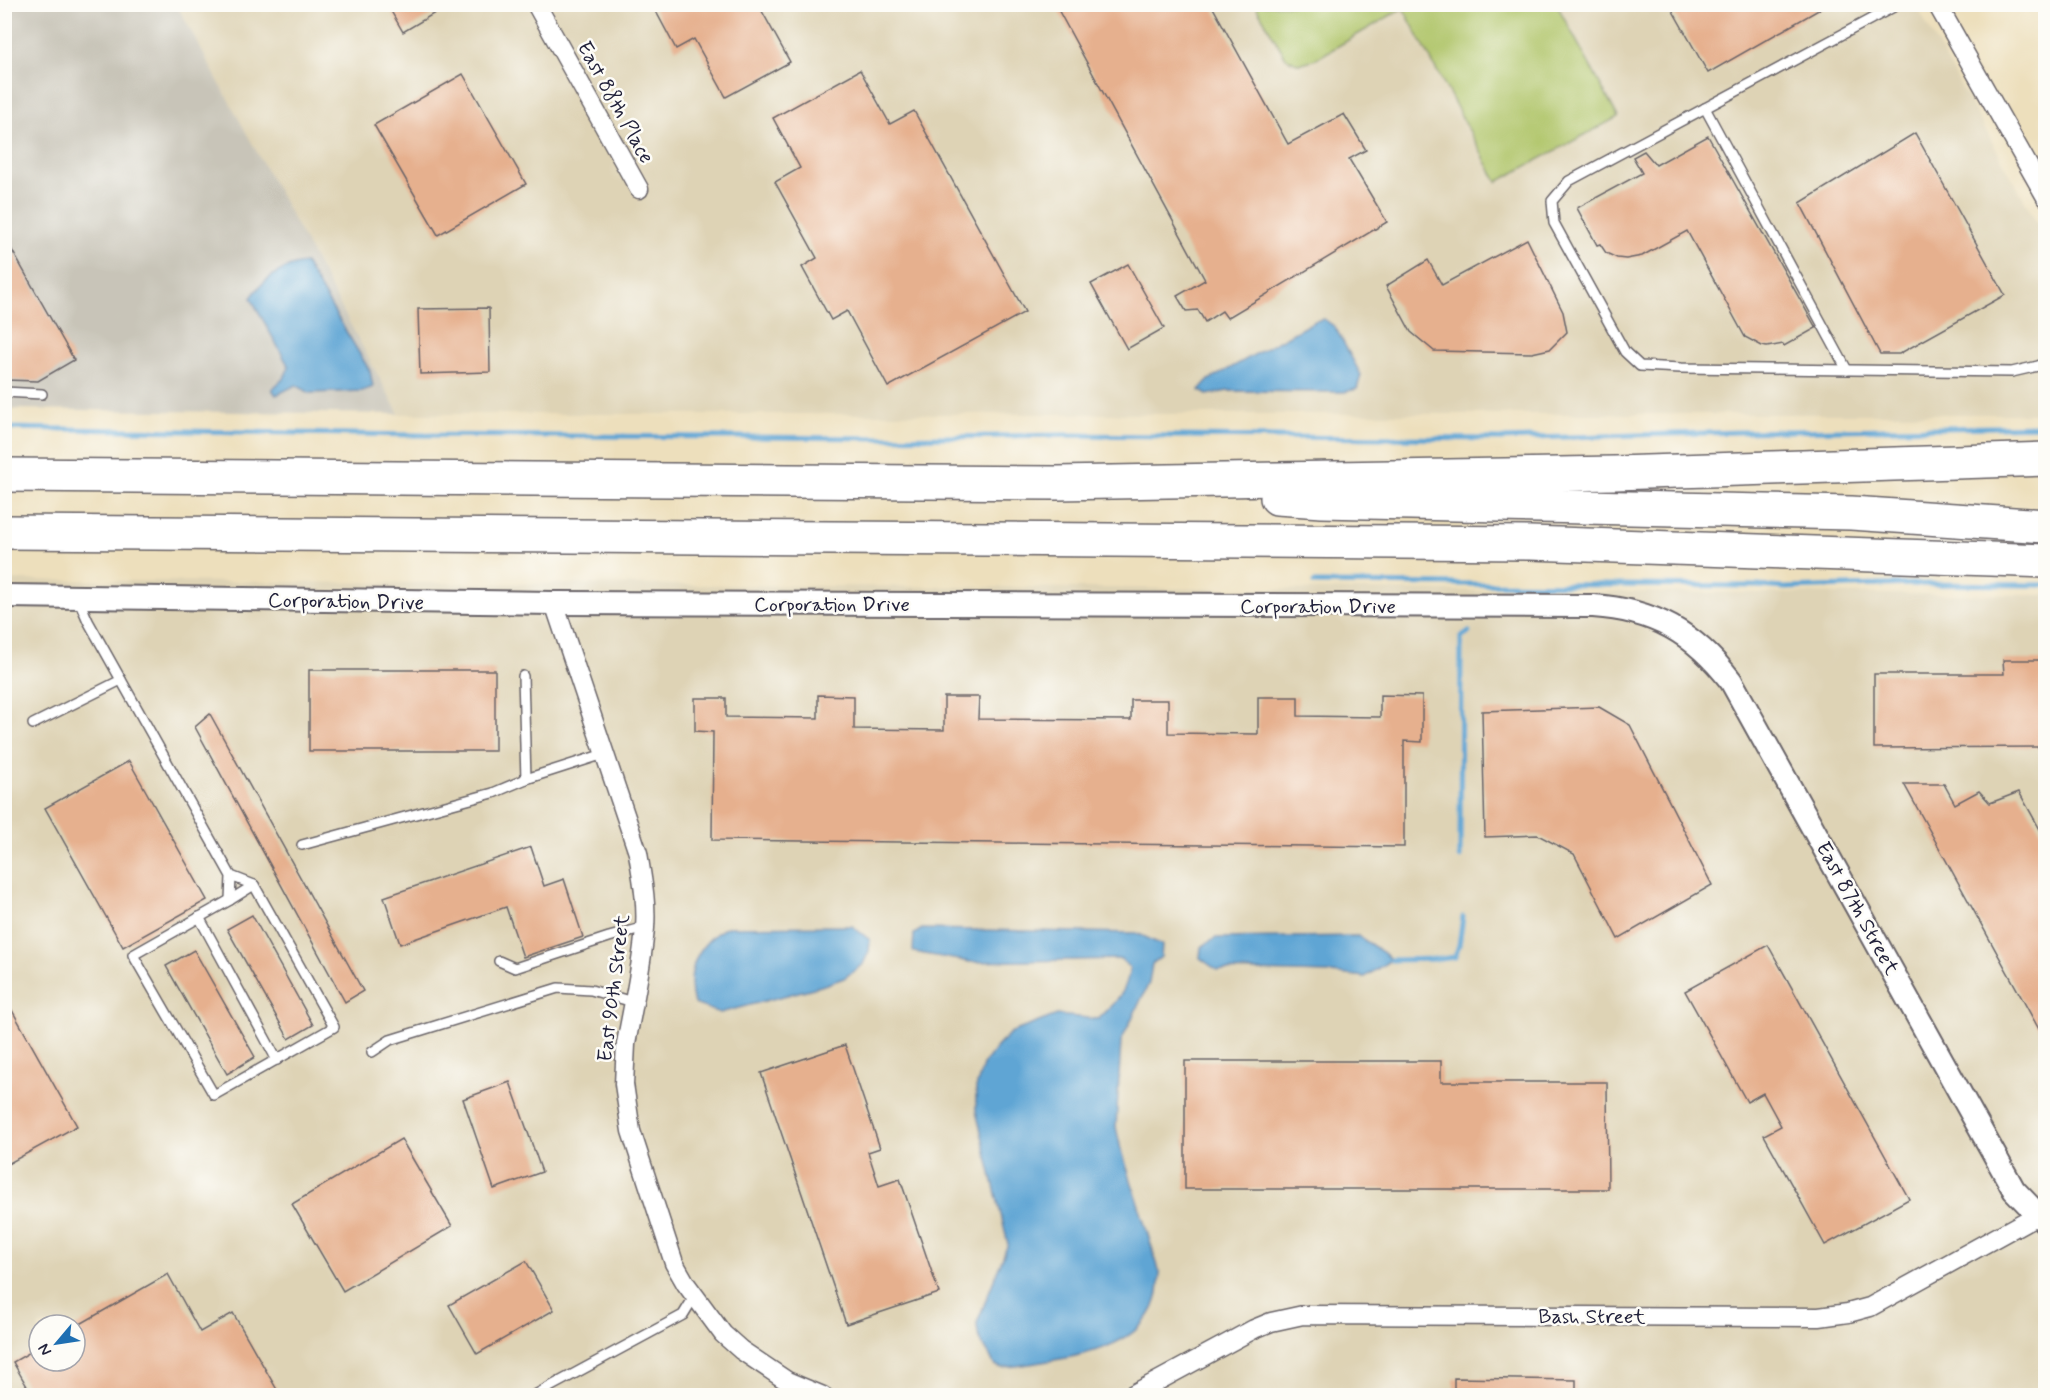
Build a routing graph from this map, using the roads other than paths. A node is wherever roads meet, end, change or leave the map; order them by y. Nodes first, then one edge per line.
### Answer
1 (536, 4) edge
2 (1899, 4) edge
3 (1937, 4) edge
4 (1705, 108) junction
5 (639, 189) dead end
6 (2046, 197) edge
7 (2046, 362) edge
8 (1847, 370) junction
9 (4, 392) edge
10 (42, 394) dead end
11 (2046, 459) edge
12 (4, 475) edge
13 (1057, 483) junction
14 (2046, 526) edge
15 (4, 532) edge
16 (2046, 561) edge
17 (4, 596) edge
18 (78, 598) junction
19 (554, 603) junction
20 (1658, 621) joint
21 (523, 676) dead end
22 (121, 680) junction
23 (33, 724) dead end
24 (604, 754) junction
25 (526, 779) junction
26 (302, 845) dead end
27 (231, 876) junction
28 (254, 885) junction
29 (230, 900) junction
30 (199, 917) junction
31 (645, 927) junction
32 (499, 961) dead end
33 (633, 1002) junction
34 (372, 1052) dead end
35 (277, 1060) junction
36 (2041, 1219) edge
37 (694, 1297) junction
38 (533, 1395) edge
39 (823, 1395) edge
40 (1130, 1395) edge

1 - 5 street, East 88th Place
2 - 4 lane
3 - 6 street
4 - 8 lane
4 - 8 lane
7 - 8 lane
9 - 10 lane
11 - 13 highway
12 - 13 highway
13 - 14 highway
15 - 16 highway
17 - 18 street, Corporation Drive
18 - 19 street, Corporation Drive
18 - 22 lane
19 - 20 street, Corporation Drive
19 - 24 street, East 90th Street
20 - 36 street, East 87th Street
21 - 25 lane
22 - 23 lane
22 - 27 lane
24 - 25 lane
24 - 31 street, East 90th Street
25 - 26 lane
27 - 28 lane
27 - 29 lane
28 - 29 lane
28 - 35 lane
29 - 30 lane
30 - 35 lane
30 - 35 lane
31 - 32 lane
31 - 33 street, East 90th Street
33 - 34 lane
33 - 37 street, East 90th Street
36 - 40 street, Bash Street
37 - 38 lane
37 - 39 street, East 90th Street

